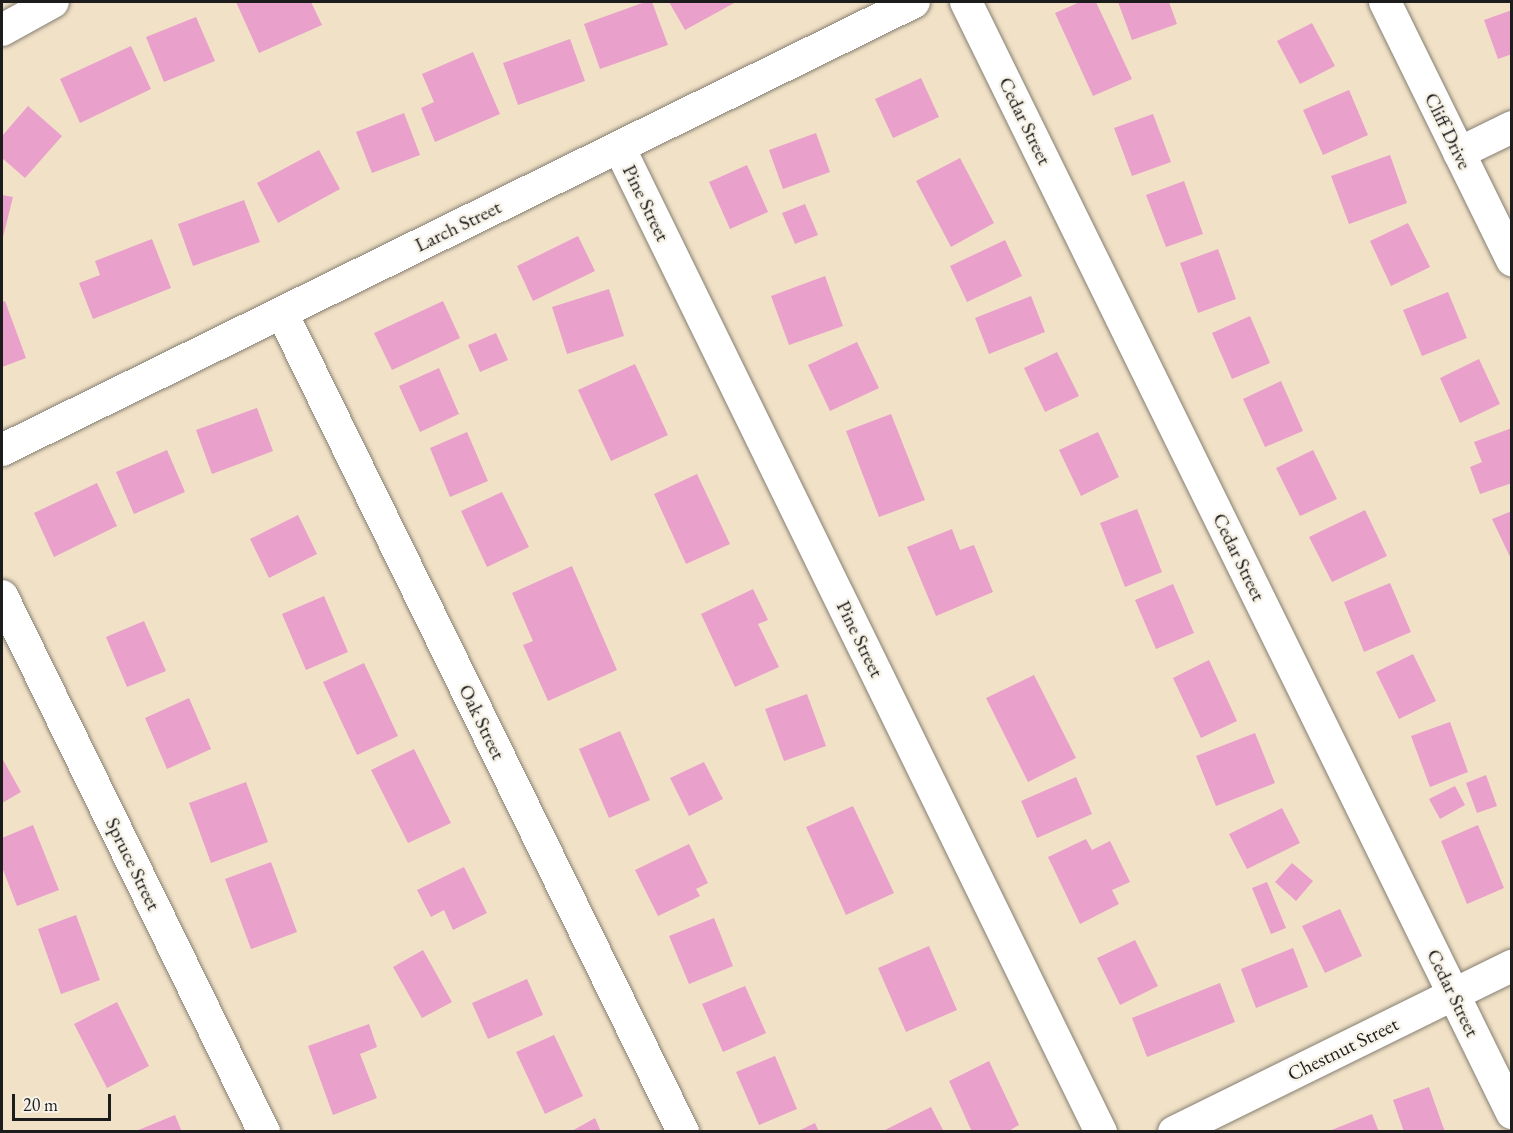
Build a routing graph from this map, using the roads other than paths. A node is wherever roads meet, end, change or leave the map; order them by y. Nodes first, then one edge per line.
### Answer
1 (53, 2) edge
2 (914, 2) edge
3 (966, 2) edge
4 (1385, 2) edge
5 (2, 30) edge
6 (1512, 127) edge
7 (619, 147) junction
8 (1460, 153) junction
9 (1512, 260) edge
10 (282, 313) junction
11 (2, 450) edge
12 (2, 596) edge
13 (1512, 966) edge
14 (1453, 994) junction
15 (1512, 1113) edge
16 (264, 1131) edge
17 (683, 1131) edge
18 (1101, 1131) edge
19 (1174, 1131) edge

1 - 5 street
2 - 7 street, Larch Street
3 - 14 street, Cedar Street
4 - 8 street, Cliff Drive
6 - 8 street
7 - 10 street, Larch Street
7 - 18 street, Pine Street
8 - 9 street, Cliff Drive
10 - 11 street, Larch Street
10 - 17 street, Oak Street
12 - 16 street, Spruce Street
13 - 14 street, Chestnut Street
14 - 15 street, Cedar Street
14 - 19 street, Chestnut Street

